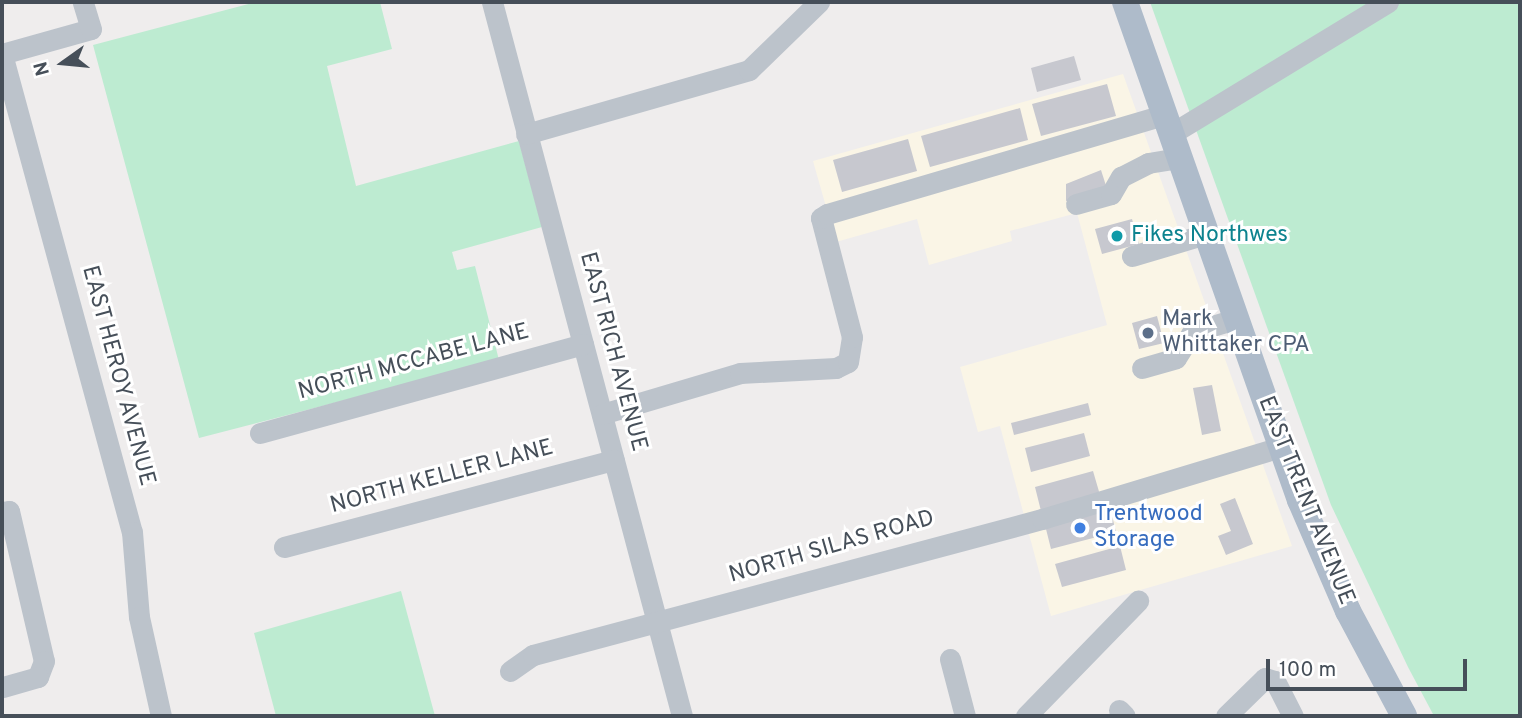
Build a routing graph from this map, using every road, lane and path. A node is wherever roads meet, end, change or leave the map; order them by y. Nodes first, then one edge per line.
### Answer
1 (83, 2) edge
2 (492, 2) edge
3 (819, 2) edge
4 (1125, 2) edge
5 (1388, 2) edge
6 (2, 54) edge
7 (526, 134) junction
8 (1172, 136) junction
9 (1076, 204) dead end
10 (1206, 234) junction
11 (1132, 256) dead end
12 (1236, 319) junction
13 (583, 344) junction
14 (1142, 368) dead end
15 (602, 414) junction
16 (260, 433) dead end
17 (1281, 447) junction
18 (614, 460) junction
19 (2, 512) edge
20 (284, 547) dead end
21 (1138, 601) dead end
22 (657, 625) junction
23 (950, 659) dead end
24 (510, 671) dead end
25 (2, 687) edge
26 (160, 716) edge
27 (682, 716) edge
28 (965, 716) edge
29 (1026, 716) edge
30 (1226, 716) edge
31 (1293, 716) edge
32 (1404, 716) edge

1 - 6 street
2 - 7 street, EAST RICH AVENUE
3 - 7 street
4 - 8 main road, EAST TRENT AVENUE
5 - 8 street
6 - 26 street, EAST HEROY AVENUE
7 - 13 street, EAST RICH AVENUE
8 - 9 street
8 - 10 main road, EAST TRENT AVENUE
8 - 15 street
10 - 11 street
10 - 12 main road, EAST TRENT AVENUE
12 - 14 street
12 - 17 main road, EAST TRENT AVENUE
13 - 15 street, EAST RICH AVENUE
13 - 16 street, NORTH MCCABE LANE
15 - 18 street, EAST RICH AVENUE
17 - 22 street, NORTH SILAS ROAD
17 - 32 main road, EAST TRENT AVENUE
18 - 20 street, NORTH KELLER LANE
18 - 22 street, EAST RICH AVENUE
19 - 25 street
21 - 29 street
22 - 24 street, NORTH SILAS ROAD
22 - 27 street, EAST RICH AVENUE
23 - 28 street
30 - 31 street

